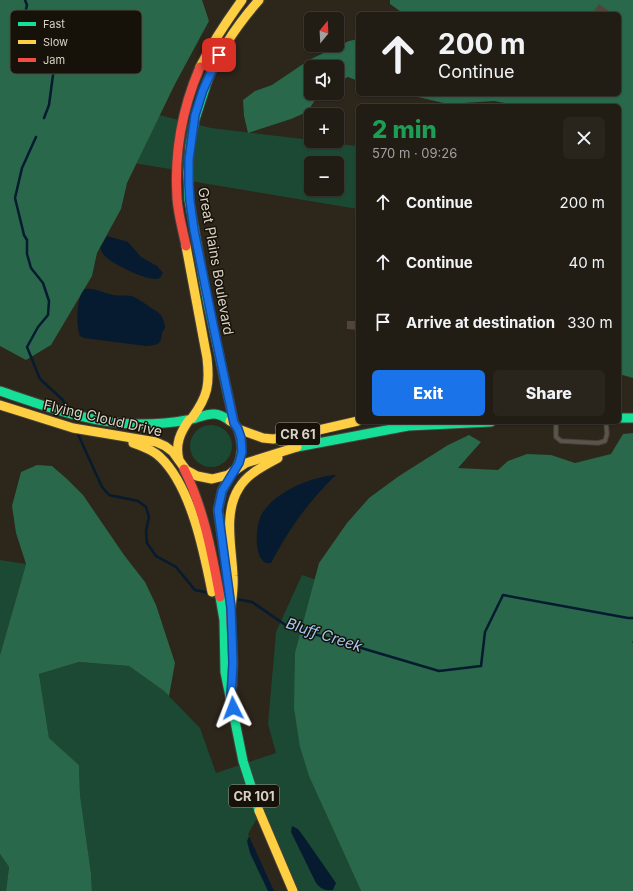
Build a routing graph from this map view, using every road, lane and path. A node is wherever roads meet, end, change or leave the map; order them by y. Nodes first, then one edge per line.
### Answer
1 (242, 0) edge
2 (259, 0) edge
3 (0, 391) edge
4 (0, 405) edge
5 (621, 418) edge
6 (633, 418) edge
7 (190, 419) junction
8 (356, 421) edge
9 (443, 424) edge
10 (556, 424) edge
11 (606, 424) edge
12 (236, 426) junction
13 (102, 435) junction
14 (345, 437) junction
15 (180, 462) junction
16 (234, 470) junction
17 (229, 568) junction
18 (212, 569) junction
19 (231, 696) junction
20 (294, 891) edge

1 - 7 main road, Great Plains Boulevard
2 - 12 main road, Great Plains Boulevard
3 - 7 main road, Flying Cloud Drive / CR 61
4 - 13 main road, Flying Cloud Drive
5 - 6 main road
7 - 12 main road, Flying Cloud Drive / CR 61
7 - 15 main road
8 - 12 main road, Flying Cloud Drive / CR 61
9 - 14 main road, Flying Cloud Drive / CR 61
10 - 11 lane
12 - 16 main road
13 - 15 main road, Flying Cloud Drive / CR 61
13 - 18 main road
14 - 16 main road, Flying Cloud Drive / CR 61
14 - 17 main road
15 - 16 main road, Flying Cloud Drive / CR 61
15 - 18 main road
16 - 17 main road
17 - 19 main road, CR 101
18 - 19 main road, CR 101
19 - 20 main road, CR 101

